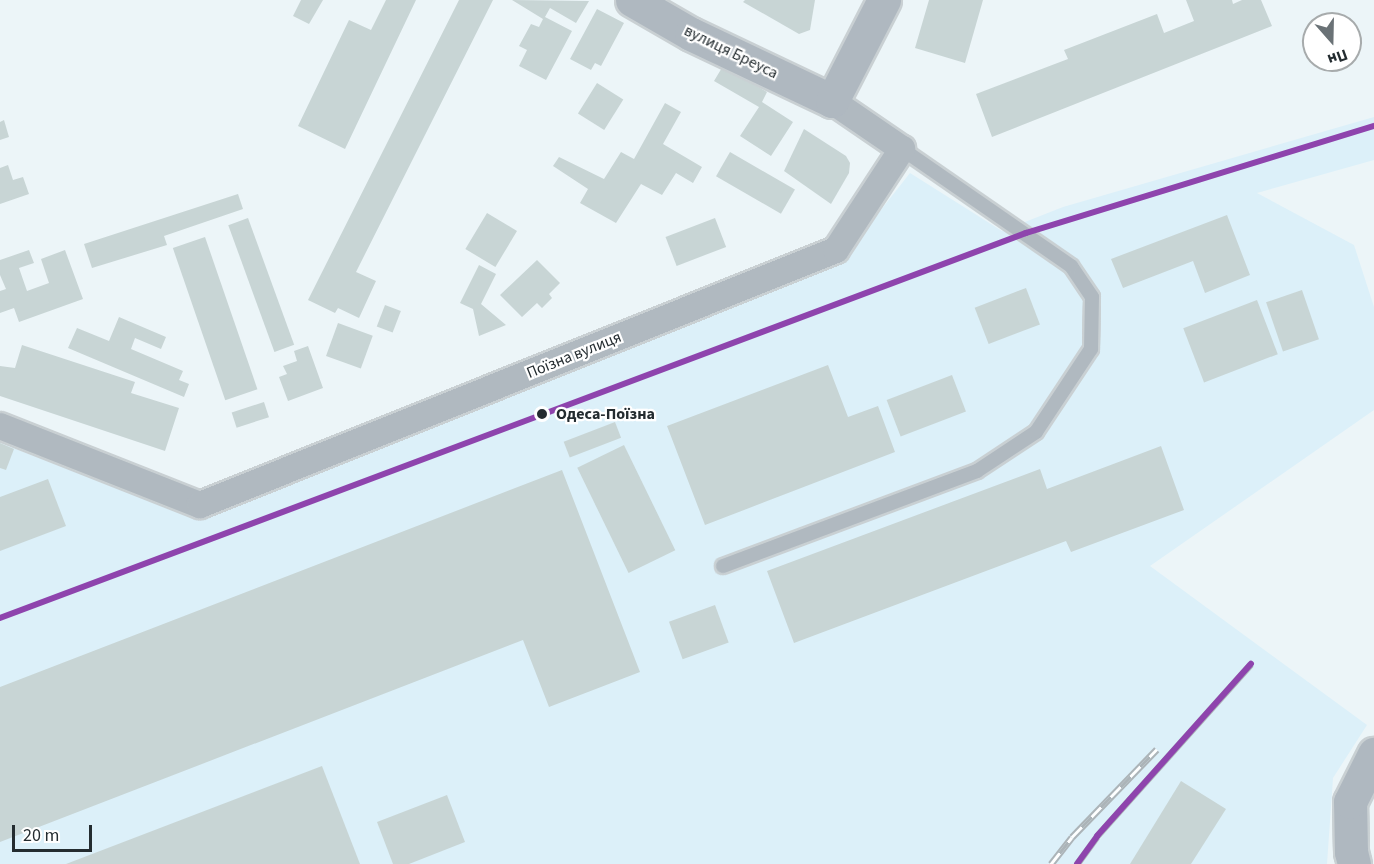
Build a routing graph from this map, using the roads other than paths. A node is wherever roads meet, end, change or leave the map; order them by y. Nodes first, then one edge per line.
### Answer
1 (632, 0) edge
2 (864, 0) edge
3 (884, 0) edge
4 (855, 57) junction
5 (832, 101) junction
6 (902, 149) junction
7 (0, 426) edge
8 (723, 566) dead end
9 (1374, 754) edge
10 (1354, 864) edge

1 - 5 street, вулиця Бреуса
2 - 4 street
3 - 4 street
4 - 5 street
5 - 6 street
6 - 7 street, Поїзна вулиця
6 - 8 lane
9 - 10 street

